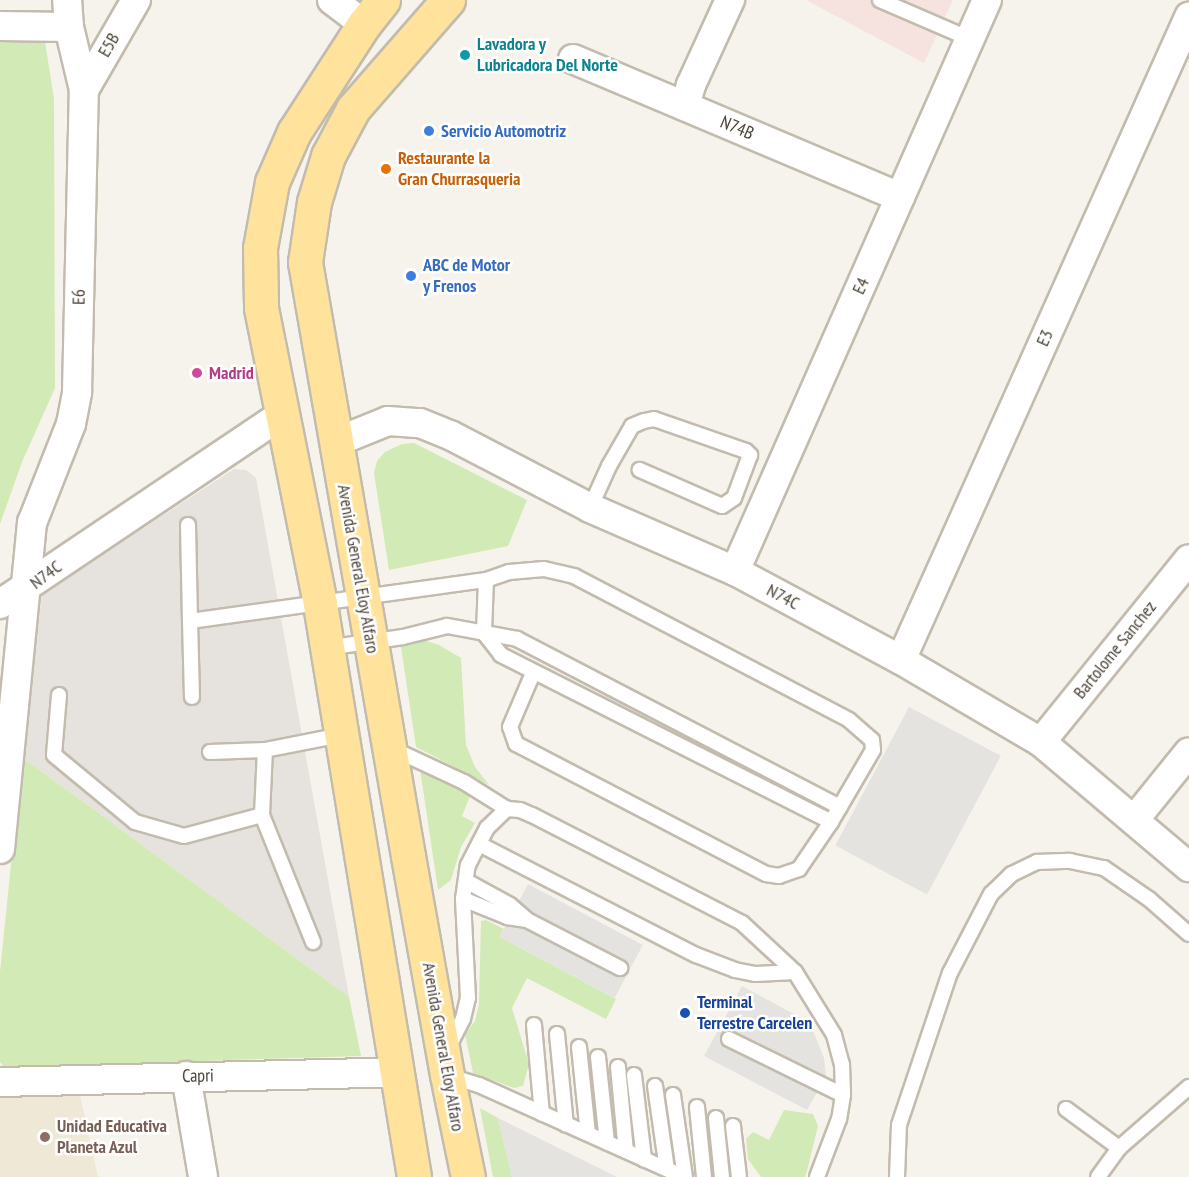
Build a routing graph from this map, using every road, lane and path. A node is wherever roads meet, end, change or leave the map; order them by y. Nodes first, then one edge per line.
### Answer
1 (136, 0) edge
2 (332, 0) edge
3 (448, 0) edge
4 (730, 0) edge
5 (880, 0) edge
6 (987, 0) edge
7 (1175, 0) edge
8 (1189, 7) edge
9 (373, 12) edge
10 (68, 14) edge
11 (1189, 17) edge
12 (0, 26) edge
13 (970, 39) junction
14 (573, 59) dead end
15 (84, 90) junction
16 (685, 106) junction
17 (900, 197) junction
18 (281, 415) junction
19 (336, 442) junction
20 (640, 470) dead end
21 (590, 508) junction
22 (188, 525) dead end
23 (1189, 559) edge
24 (735, 571) junction
25 (486, 580) junction
26 (26, 587) junction
27 (363, 598) junction
28 (0, 604) edge
29 (320, 604) junction
30 (190, 621) junction
31 (484, 633) junction
32 (370, 642) junction
33 (326, 648) junction
34 (901, 660) junction
35 (533, 674) junction
36 (59, 694) dead end
37 (192, 697) dead end
38 (341, 735) junction
39 (1041, 742) junction
40 (389, 747) junction
41 (265, 750) junction
42 (210, 752) dead end
43 (1189, 752) edge
44 (840, 807) junction
45 (507, 809) junction
46 (262, 815) junction
47 (1134, 820) junction
48 (831, 822) junction
49 (479, 844) junction
50 (0, 849) edge
51 (1188, 865) edge
52 (466, 881) junction
53 (463, 899) junction
54 (527, 920) junction
55 (1189, 934) edge
56 (313, 942) dead end
57 (620, 968) dead end
58 (795, 972) junction
59 (534, 1025) dead end
60 (557, 1034) dead end
61 (729, 1039) dead end
62 (579, 1047) dead end
63 (598, 1057) dead end
64 (446, 1065) junction
65 (618, 1067) dead end
66 (396, 1072) junction
67 (634, 1075) dead end
68 (186, 1076) junction
69 (0, 1082) edge
70 (655, 1086) dead end
71 (1189, 1087) edge
72 (673, 1095) dead end
73 (843, 1095) junction
74 (697, 1107) dead end
75 (1066, 1109) dead end
76 (542, 1114) junction
77 (716, 1118) dead end
78 (566, 1125) junction
79 (733, 1126) dead end
80 (588, 1134) junction
81 (608, 1143) junction
82 (1119, 1148) junction
83 (626, 1151) junction
84 (644, 1159) junction
85 (667, 1169) junction
86 (203, 1177) edge
87 (414, 1177) edge
88 (468, 1177) edge
89 (684, 1177) edge
90 (704, 1177) edge
91 (722, 1177) edge
92 (739, 1177) edge
93 (817, 1177) edge
94 (897, 1177) edge
95 (1098, 1177) edge

1 - 15 street, E5B
2 - 9 street
3 - 19 main road, Avenida General Eloy Alfaro
4 - 16 street
5 - 13 lane
6 - 13 street, E4
7 - 8 street
9 - 18 main road
10 - 12 street
10 - 15 street, E6
11 - 34 street, E3
13 - 17 street, E4
14 - 16 street, N74B
15 - 26 street, E6
16 - 17 street, N74B
17 - 24 street, E4
18 - 26 street, N74C
18 - 29 main road
19 - 21 street, N74C
19 - 27 main road, Avenida General Eloy Alfaro
20 - 21 lane
21 - 24 street, N74C
22 - 30 lane
23 - 39 street, Bartolome Sanchez
24 - 34 street, N74C
25 - 27 lane
25 - 31 lane
25 - 44 lane
26 - 28 street
26 - 50 street, N74C
27 - 29 lane
27 - 32 main road, Avenida General Eloy Alfaro
29 - 30 lane
29 - 33 main road
30 - 37 lane
31 - 32 lane
31 - 35 lane
31 - 44 lane
32 - 33 lane
32 - 40 main road, Avenida General Eloy Alfaro
33 - 38 main road
34 - 39 street, N74C
35 - 48 lane
35 - 48 lane
36 - 46 lane
38 - 41 lane
38 - 66 main road
39 - 47 street, N74C
40 - 45 lane
40 - 64 main road, Avenida General Eloy Alfaro
41 - 42 lane
41 - 46 lane
43 - 47 street
44 - 48 lane
45 - 49 lane
45 - 58 lane
46 - 56 lane
47 - 51 street, N74C
49 - 52 lane
49 - 58 lane
52 - 53 lane
52 - 54 lane
53 - 54 lane
53 - 64 lane
54 - 57 lane
55 - 94 lane
58 - 73 lane
59 - 76 lane
60 - 78 lane
61 - 73 lane
62 - 80 lane
63 - 81 lane
64 - 76 lane
64 - 88 main road, Avenida General Eloy Alfaro
65 - 83 lane
66 - 68 street, Capri
66 - 87 main road
67 - 84 lane
68 - 69 street, Capri
68 - 86 street
70 - 85 lane
71 - 82 lane
72 - 89 lane
73 - 93 lane
74 - 90 lane
75 - 82 lane
76 - 78 lane
77 - 91 lane
78 - 80 lane
79 - 92 lane
80 - 81 lane
81 - 83 lane
82 - 95 lane
83 - 84 lane
84 - 85 lane
85 - 89 lane

